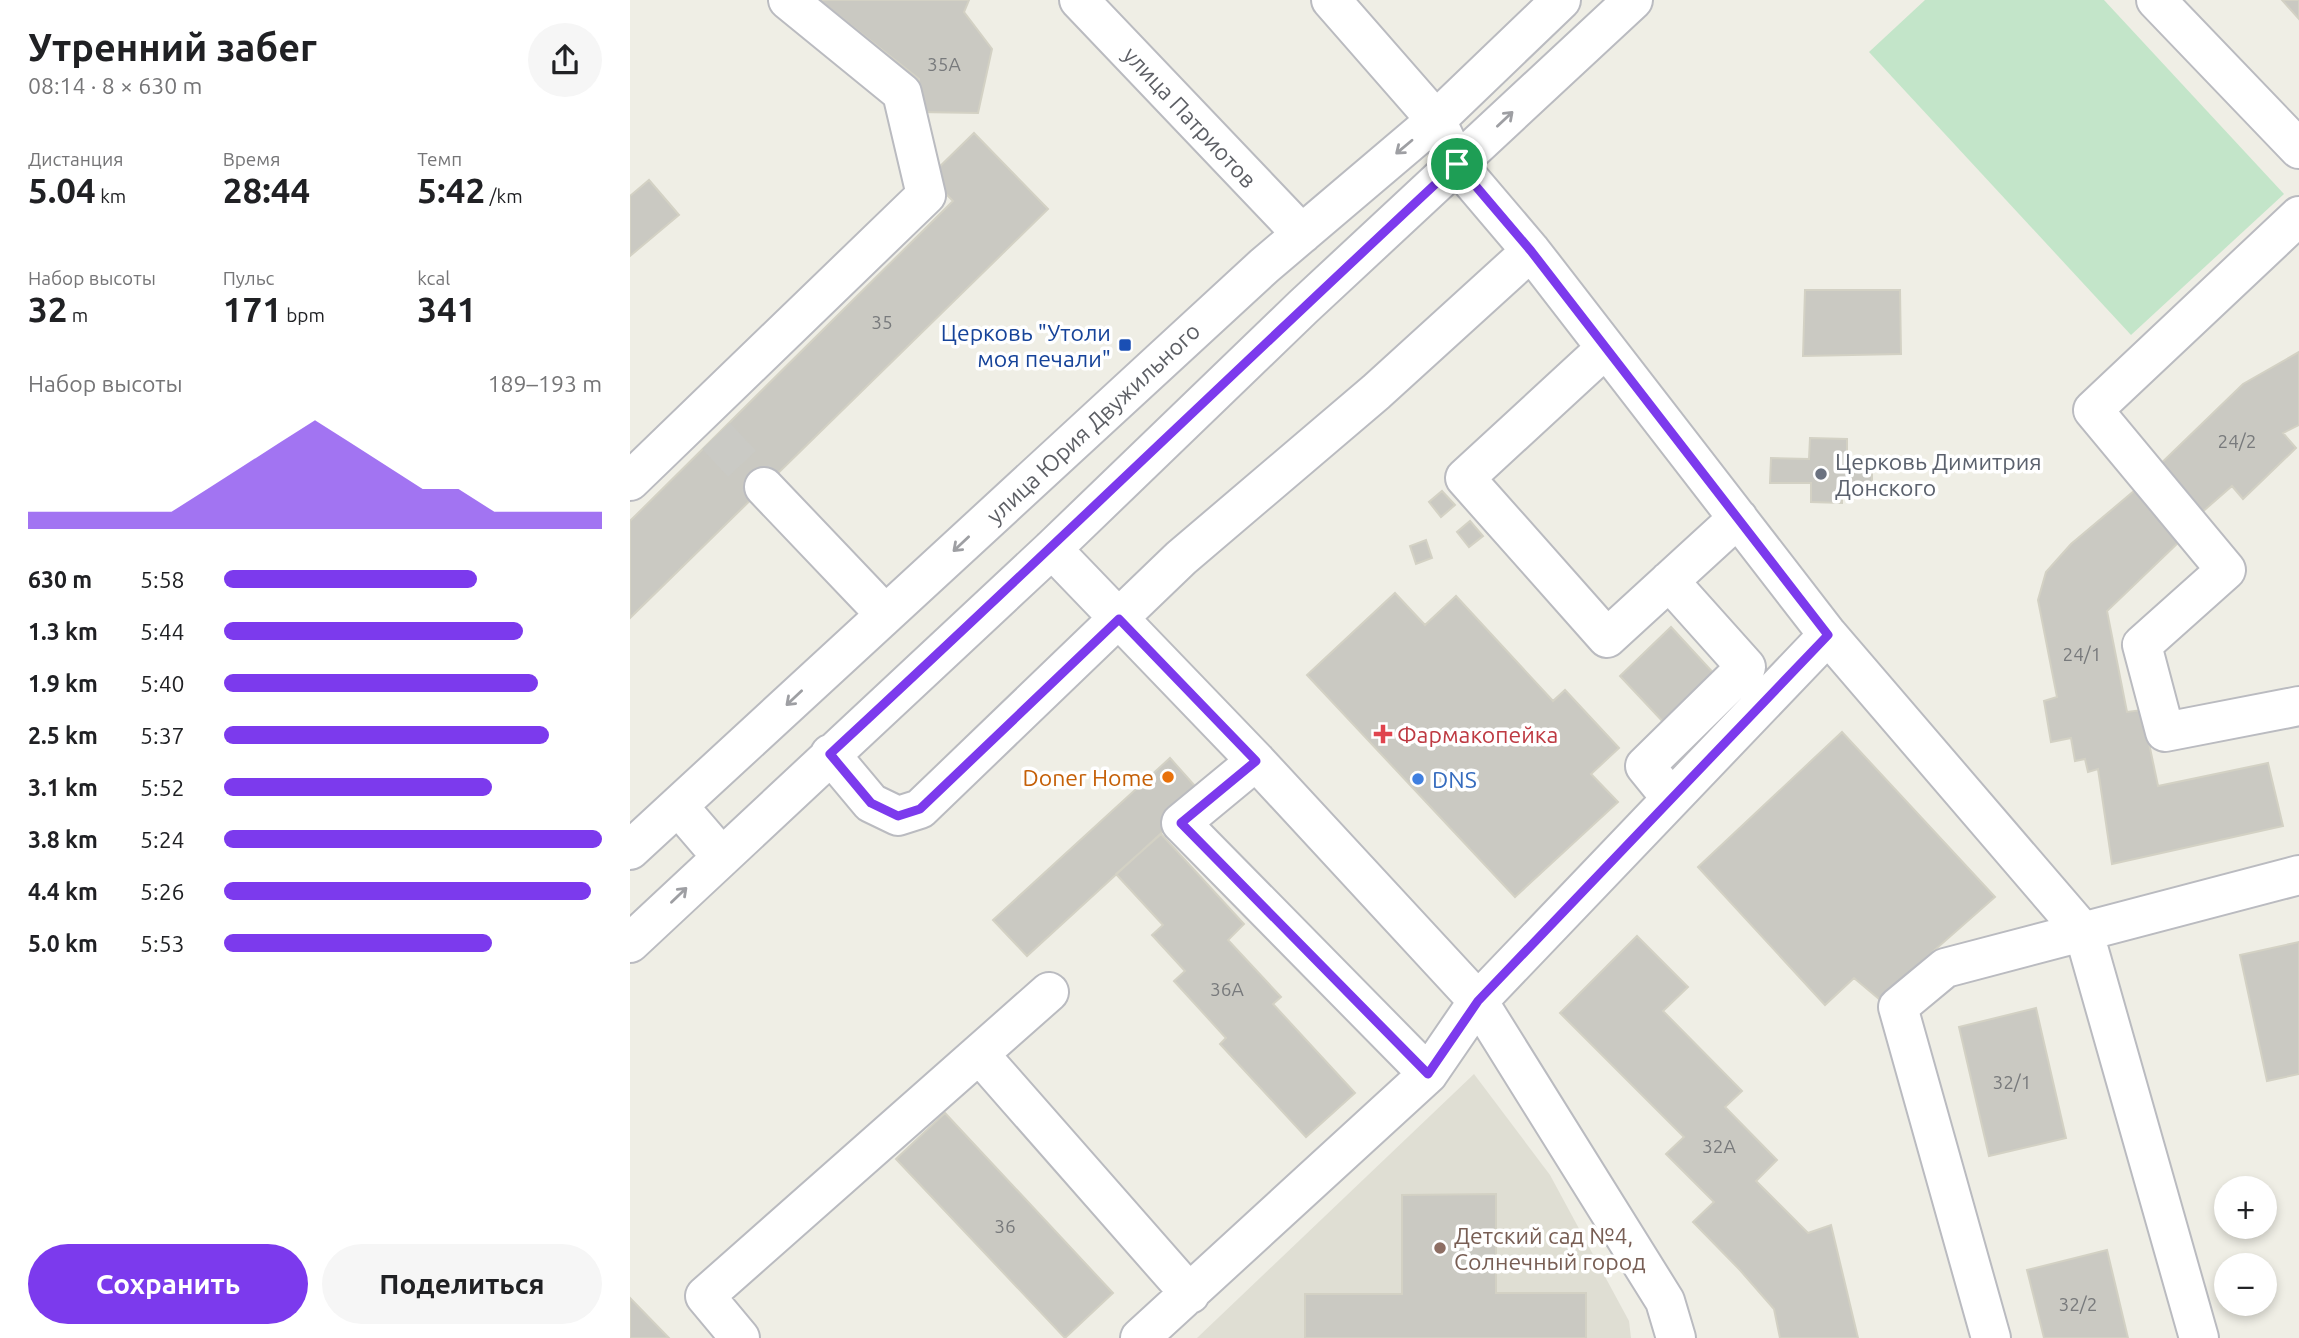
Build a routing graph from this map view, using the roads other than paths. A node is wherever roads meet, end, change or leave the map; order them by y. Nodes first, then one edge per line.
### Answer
1 (788, 0) edge
2 (1079, 0) edge
3 (1331, 0) edge
4 (1561, 0) edge
5 (1633, 0) edge
6 (2156, 0) edge
7 (1436, 120) junction
8 (2299, 149) edge
9 (1457, 164) junction
10 (2299, 216) edge
11 (1302, 234) junction
12 (1531, 251) junction
13 (1605, 348) junction
14 (630, 481) edge
15 (764, 487) tunnel mouth
16 (1738, 517) junction
17 (1052, 549) junction
18 (1669, 581) junction
19 (885, 614) junction
20 (1119, 619) junction
21 (1828, 635) junction
22 (2299, 706) edge
23 (830, 754) junction
24 (1256, 761) junction
25 (1671, 799) junction
26 (678, 806) junction
27 (630, 850) edge
28 (720, 856) junction
29 (2299, 875) edge
30 (2084, 933) junction
31 (630, 943) edge
32 (1049, 992) dead end
33 (1478, 1001) junction
34 (979, 1054) junction
35 (1428, 1074) junction
36 (1190, 1294) junction
37 (740, 1338) edge
38 (1140, 1338) edge
39 (1676, 1338) edge
40 (1991, 1338) edge
41 (2199, 1338) edge

1 - 14 street
2 - 11 street, улица Патриотов
3 - 7 street
4 - 7 street, улица Юрия Двужильного
9 -> 5 street
6 - 8 street
7 - 9 street
7 -> 11 street, улица Юрия Двужильного
9 - 12 street
9 - 17 street
10 - 22 street
11 -> 19 street, улица Юрия Двужильного
12 - 13 street
12 - 20 street
13 - 16 street
13 - 18 street
15 - 19 street
16 - 18 street
16 - 21 street
17 - 20 street
17 - 23 street
18 - 25 street
19 -> 26 street, улица Юрия Двужильного
20 - 23 street
20 - 24 street
21 - 25 street
21 - 30 street
23 - 28 street
24 - 33 street
24 - 35 street
25 - 33 street
26 - 27 street, улица Юрия Двужильного
26 - 28 street
31 -> 28 street
29 - 30 street
30 - 40 street
30 - 41 street
32 - 34 street
33 - 35 street
33 - 39 street
34 - 36 street
34 - 37 street
35 - 36 street
36 - 38 street

